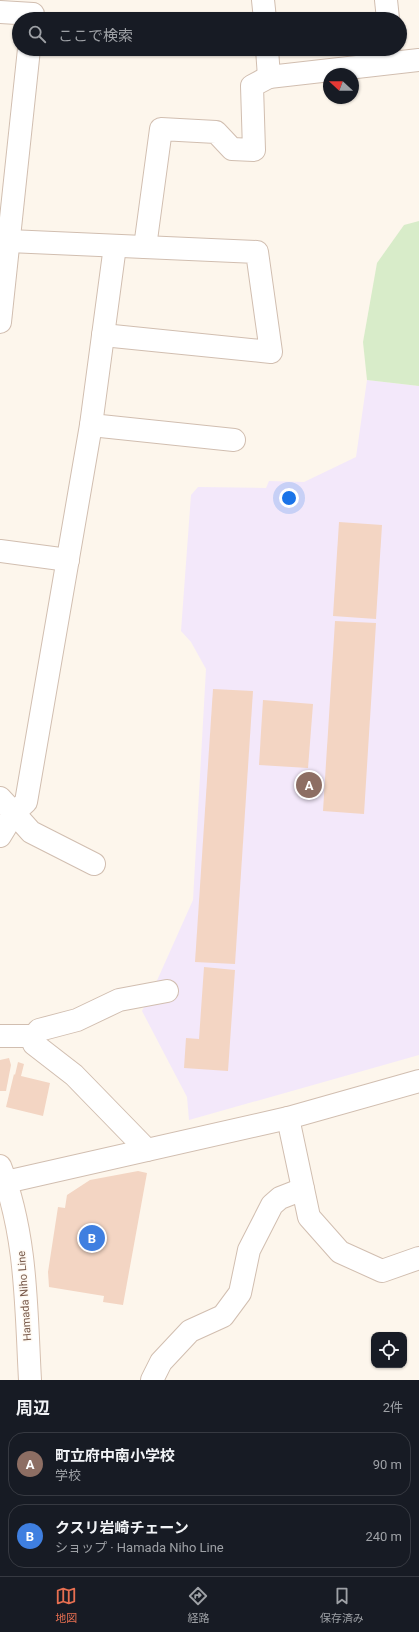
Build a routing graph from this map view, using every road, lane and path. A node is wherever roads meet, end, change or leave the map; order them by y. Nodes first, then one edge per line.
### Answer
1 (263, 0) edge
2 (386, 0) edge
3 (33, 11) edge
4 (0, 12) edge
5 (264, 12) edge
6 (387, 12) edge
7 (28, 56) edge
8 (268, 56) edge
9 (392, 56) edge
10 (419, 60) edge
11 (269, 77) junction
12 (8, 241) junction
13 (115, 246) junction
14 (145, 247) junction
15 (0, 322) edge
16 (103, 335) junction
17 (91, 425) junction
18 (234, 440) dead end
19 (0, 551) edge
20 (68, 560) junction
21 (7, 806) edge
22 (0, 836) edge
23 (94, 864) dead end
24 (167, 991) dead end
25 (0, 1036) edge
26 (34, 1036) junction
27 (419, 1081) edge
28 (288, 1118) junction
29 (146, 1150) junction
30 (2, 1177) edge
31 (303, 1189) junction
32 (419, 1258) edge
33 (30, 1380) edge
34 (152, 1380) edge

1 - 5 street
2 - 6 street
3 - 4 street
7 - 12 street
8 - 11 street
9 - 10 street
9 - 11 street
11 - 14 street
12 - 13 street
12 - 15 street
13 - 14 street
13 - 16 street
14 - 16 street
16 - 17 street
17 - 18 street
17 - 20 street
19 - 20 street
20 - 21 street
21 - 22 street
21 - 23 street
24 - 26 street
25 - 26 street
26 - 29 street
27 - 28 street
28 - 29 street
28 - 31 street
29 - 30 street
30 - 33 street, Hamada Niho Line
31 - 32 street
31 - 34 street

